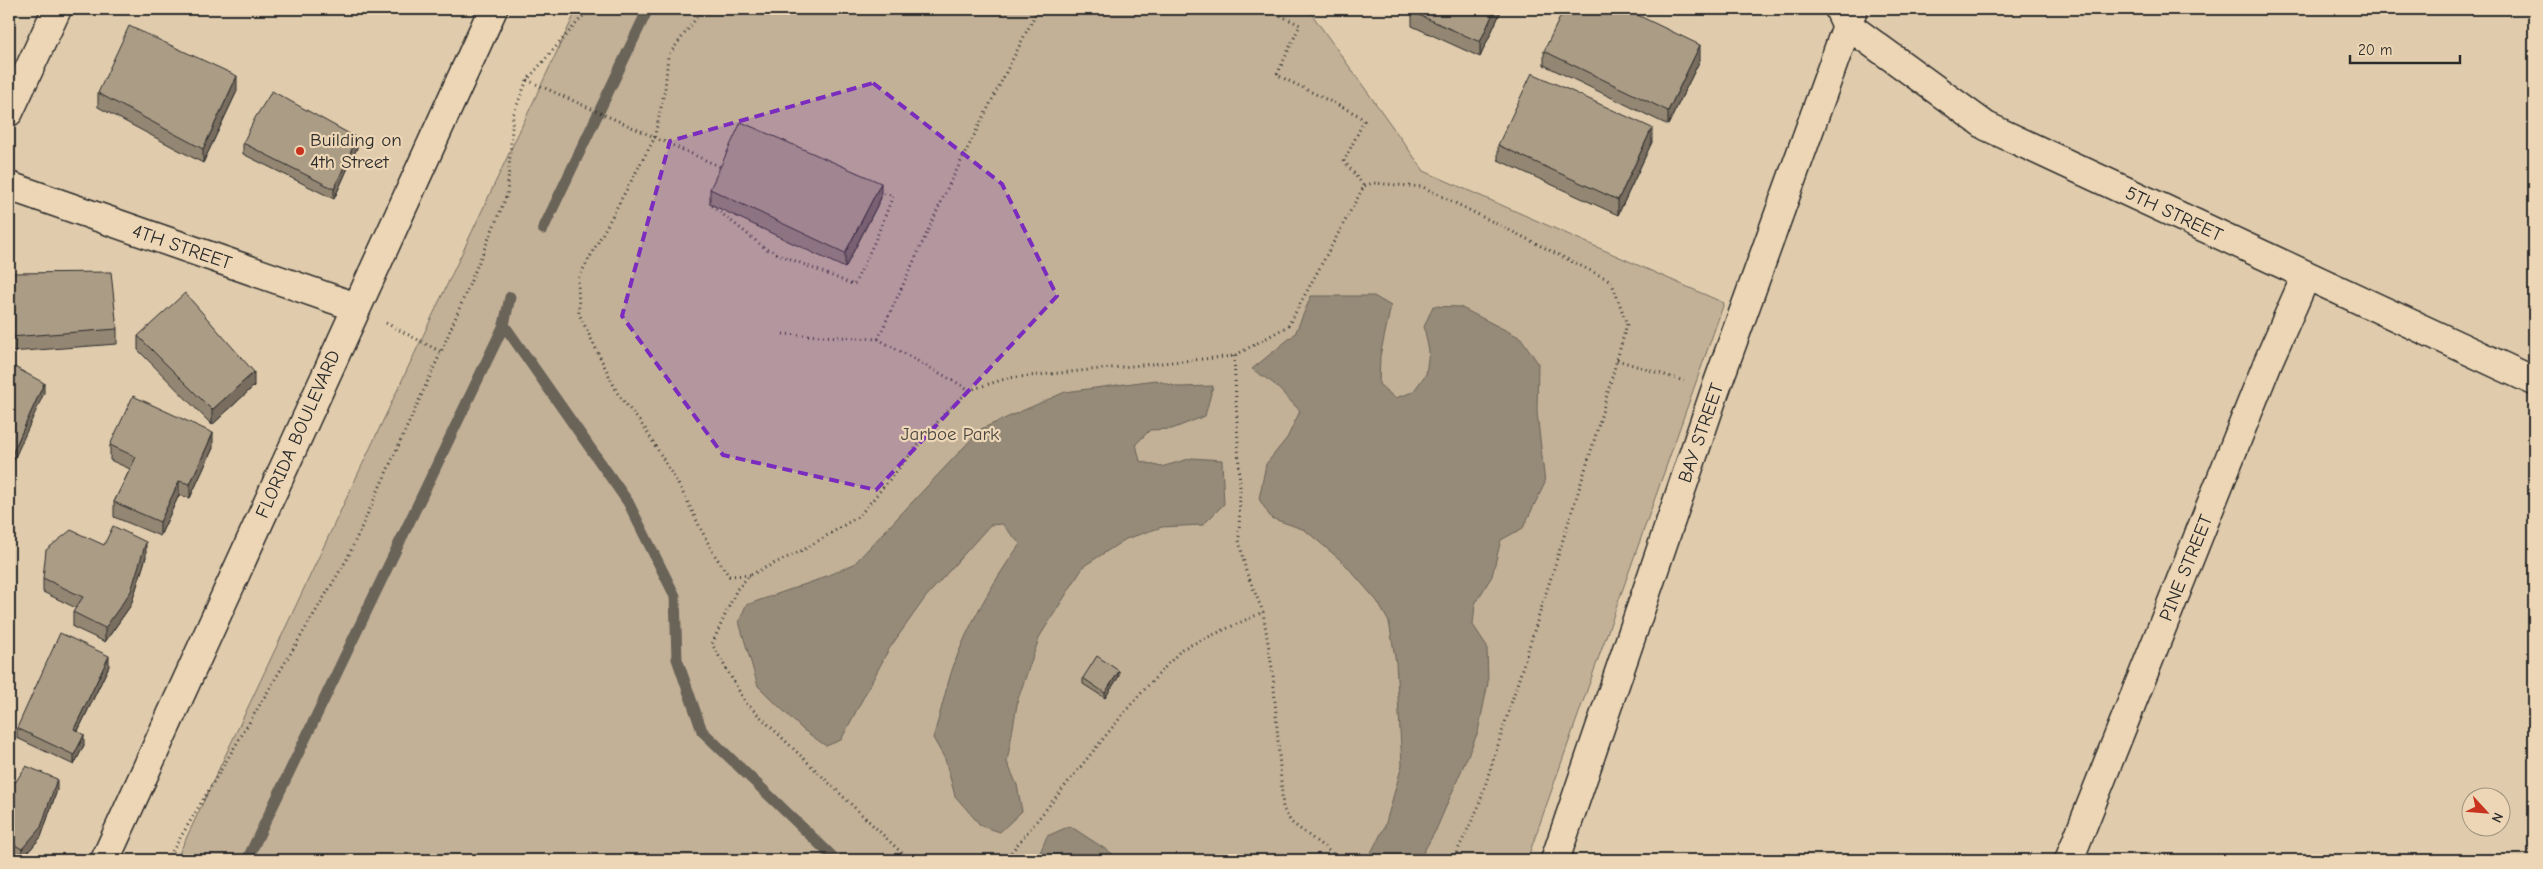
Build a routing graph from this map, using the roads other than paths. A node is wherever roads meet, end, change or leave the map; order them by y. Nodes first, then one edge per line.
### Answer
1 (57, 9) edge
2 (493, 9) edge
3 (1846, 14) edge
4 (9, 112) edge
5 (9, 186) edge
6 (2306, 276) junction
7 (356, 307) junction
8 (2534, 381) edge
9 (105, 860) edge
10 (1555, 860) edge
11 (2069, 860) edge

1 - 4 street
2 - 7 street, FLORIDA BOULEVARD
3 - 6 street, 5TH STREET
3 - 10 street, BAY STREET
5 - 7 street, 4TH STREET
6 - 8 street, 5TH STREET
6 - 11 street, PINE STREET
7 - 9 street, FLORIDA BOULEVARD

